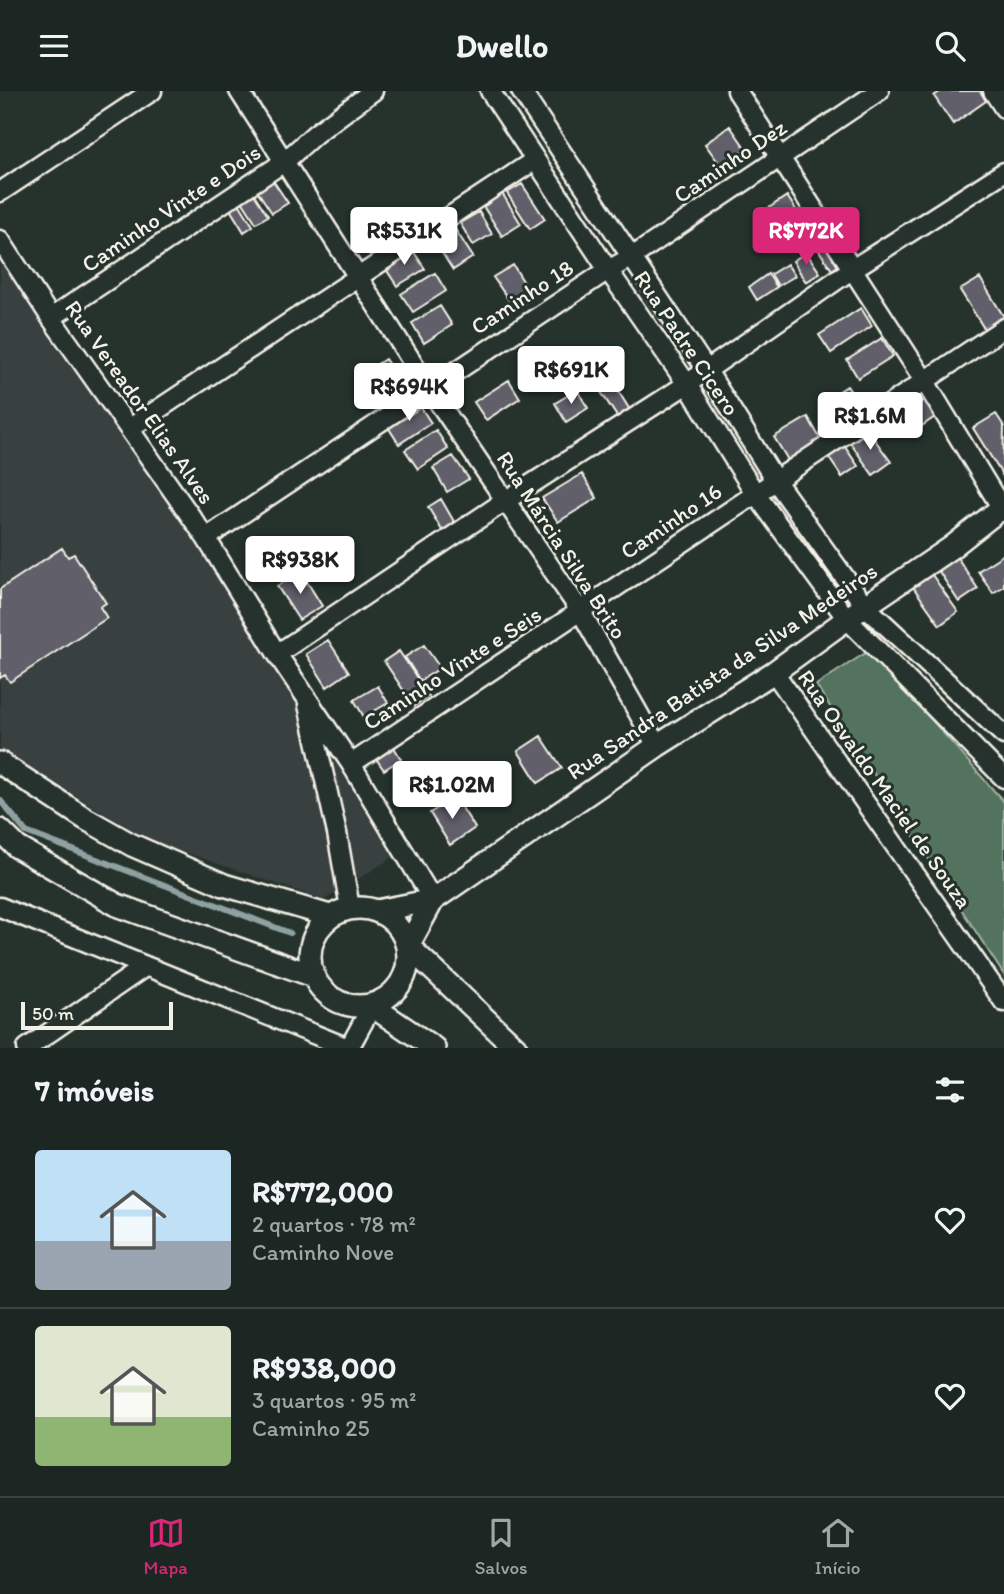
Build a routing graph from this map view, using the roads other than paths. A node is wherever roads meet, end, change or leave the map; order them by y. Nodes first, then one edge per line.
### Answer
1 (152, 91) edge
2 (239, 91) edge
3 (373, 91) edge
4 (491, 91) edge
5 (521, 91) edge
6 (737, 91) edge
7 (879, 91) edge
8 (993, 91) edge
9 (1004, 108) edge
10 (779, 157) junction
11 (535, 160) junction
12 (284, 162) junction
13 (1004, 172) edge
14 (0, 192) edge
15 (0, 240) edge
16 (632, 257) junction
17 (608, 270) junction
18 (851, 270) junction
19 (357, 276) junction
20 (51, 319) junction
21 (1004, 328) edge
22 (706, 369) junction
23 (924, 380) junction
24 (688, 384) junction
25 (429, 388) junction
26 (130, 428) junction
27 (775, 479) junction
28 (755, 493) junction
29 (505, 501) junction
30 (1003, 509) edge
31 (206, 538) junction
32 (865, 606) junction
33 (581, 612) junction
34 (847, 619) junction
35 (277, 654) junction
36 (774, 672) junction
37 (307, 698) junction
38 (1004, 735) edge
39 (657, 747) junction
40 (0, 763) edge
41 (351, 764) junction
42 (1004, 778) edge
43 (0, 830) edge
44 (433, 899) junction
45 (0, 907) edge
46 (377, 911) junction
47 (340, 912) junction
48 (408, 946) junction
49 (146, 966) junction
50 (311, 975) junction
51 (1004, 1002) edge
52 (373, 1006) junction
53 (27, 1048) edge
54 (349, 1048) edge
55 (434, 1048) edge
56 (516, 1048) edge

1 - 14 street
2 - 12 street, Rua Márcia Silva Brito
3 - 12 street, Caminho Vinte e Dois
4 - 11 street, Rua Padre Cicero
5 - 16 street
6 - 10 street
7 - 10 street, Caminho Dez
8 - 9 street
10 - 16 street, Caminho Dez
10 - 18 street
11 - 17 street, Rua Padre Cicero
11 - 19 street
12 - 19 street, Rua Márcia Silva Brito
12 - 20 street, Caminho Vinte e Dois
13 - 18 street
15 - 20 street, Rua Vereador Elias Alves
16 - 17 street, Caminho Dez
16 - 22 street
17 - 24 street, Rua Padre Cicero
17 - 25 street, Caminho 18
18 - 22 street
18 - 23 street
19 - 25 street, Rua Márcia Silva Brito
19 - 26 street
20 - 26 street, Rua Vereador Elias Alves
21 - 23 street, Caminho 16
22 - 24 street
22 - 27 street
23 - 27 street, Caminho 16
23 - 30 street
24 - 28 street, Rua Padre Cicero
24 - 29 street
25 - 29 street, Rua Márcia Silva Brito
25 - 31 street, Caminho 18
26 - 31 street, Rua Vereador Elias Alves
27 - 28 street, Caminho 16
27 - 32 street
28 - 33 street, Caminho 16
28 - 34 street, Rua Padre Cicero
29 - 33 street, Rua Márcia Silva Brito
29 - 35 street
30 - 32 street, Rua Sandra Batista da Silva Medeiros
31 - 35 street, Rua Vereador Elias Alves
32 - 34 street, Rua Sandra Batista da Silva Medeiros
32 - 38 street
33 - 39 street, Rua Márcia Silva Brito
33 - 41 street, Caminho Vinte e Seis
34 - 36 street, Rua Sandra Batista da Silva Medeiros
34 - 42 street, Rua Padre Cicero
35 - 37 street, Rua Vereador Elias Alves
36 - 39 street, Rua Sandra Batista da Silva Medeiros
36 - 51 street, Rua Osvaldo Maciel de Souza
37 - 41 street, Rua Vereador Elias Alves
37 - 47 street, Rua Vereador Elias Alves
39 - 44 street, Rua Sandra Batista da Silva Medeiros
40 - 47 street
41 - 44 street, Rua Vereador Elias Alves
43 - 50 street
44 - 46 street, Rua Sandra Batista da Silva Medeiros
44 - 48 street, Rua Sandra Batista da Silva Medeiros
45 - 49 street
46 - 47 street
46 - 48 street
47 - 50 street
48 - 52 street
48 - 56 street
49 - 53 street
49 - 54 street
50 - 52 street
52 - 54 street
52 - 55 street

